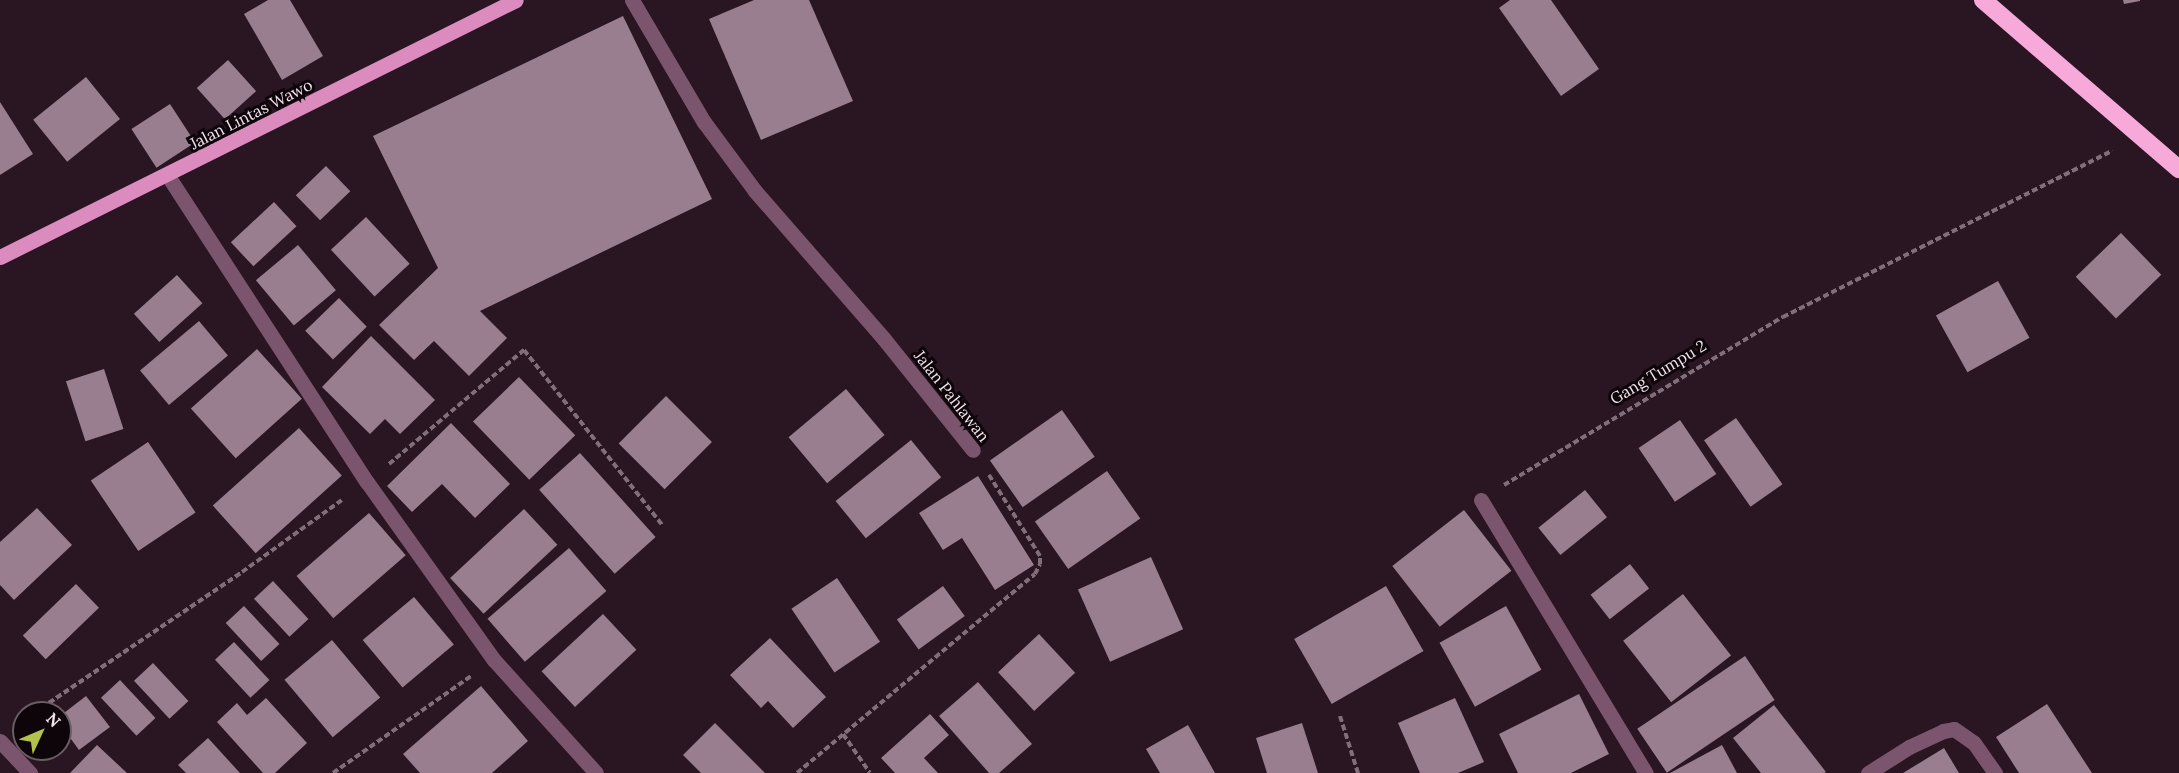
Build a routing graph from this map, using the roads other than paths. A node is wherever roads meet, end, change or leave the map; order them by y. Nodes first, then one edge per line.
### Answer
1 (516, 0) edge
2 (632, 0) edge
3 (1983, 0) edge
4 (2179, 169) edge
5 (168, 176) junction
6 (0, 257) edge
7 (973, 450) road end
8 (1481, 500) road end
9 (0, 741) edge
10 (30, 773) edge
11 (596, 773) edge
12 (1646, 773) edge
13 (1868, 773) edge
14 (1995, 773) edge

1 - 5 main road, Jalan Lintas Wawo
2 - 7 street, Jalan Pahlawan
3 - 4 highway
5 - 6 main road, Jalan Lintas Wawo
5 - 11 street
8 - 12 street
9 - 10 street
13 - 14 street

